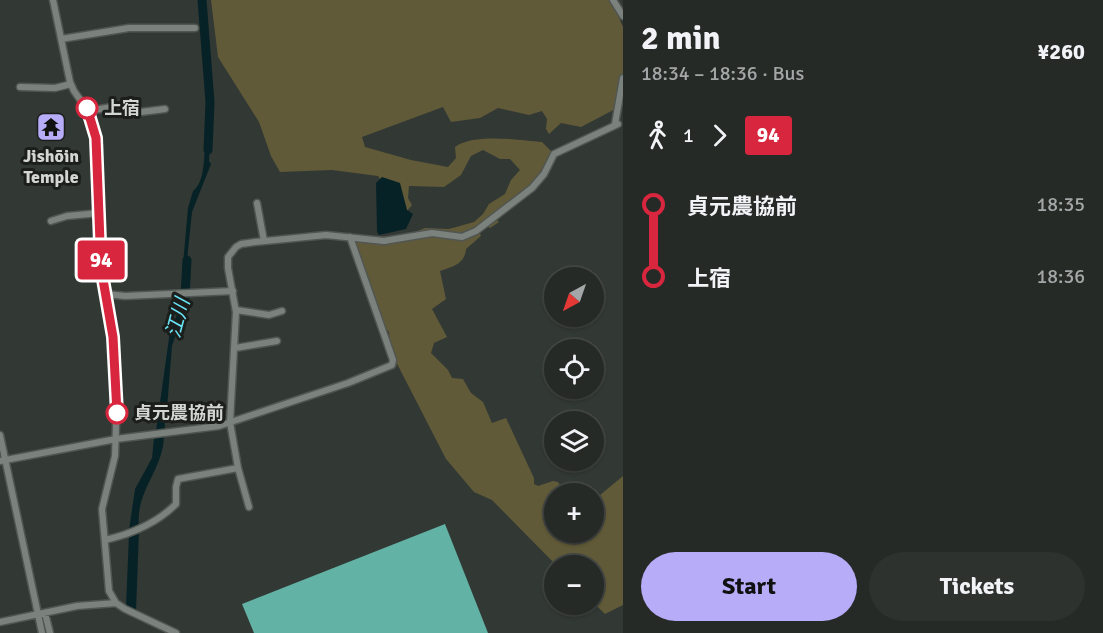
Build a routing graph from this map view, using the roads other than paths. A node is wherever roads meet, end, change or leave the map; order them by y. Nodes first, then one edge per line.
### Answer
1 (53, 0) edge
2 (614, 0) edge
3 (623, 16) edge
4 (195, 28) dead end
5 (61, 39) junction
6 (623, 78) edge
7 (71, 84) junction
8 (20, 87) dead end
9 (165, 109) dead end
10 (89, 111) junction
11 (257, 203) dead end
12 (100, 213) junction
13 (51, 221) dead end
14 (350, 237) junction
15 (264, 241) junction
16 (233, 291) junction
17 (106, 294) junction
18 (236, 310) junction
19 (282, 311) dead end
20 (277, 341) dead end
21 (235, 348) junction
22 (230, 422) junction
23 (0, 435) edge
24 (116, 439) junction
25 (2, 461) edge
26 (238, 468) junction
27 (249, 507) dead end
28 (105, 540) junction
29 (116, 603) junction
30 (45, 613) junction
31 (38, 615) junction
32 (0, 622) edge
33 (42, 633) edge
34 (50, 633) edge
35 (176, 633) edge

1 - 5 street
2 - 3 street
4 - 5 street
5 - 7 street
6 - 14 street
7 - 8 street
7 - 10 street
9 - 10 street
10 - 12 street
11 - 15 street
12 - 13 street
12 - 17 street
14 - 15 street
14 - 22 street
15 - 16 street
16 - 17 street
16 - 18 street
17 - 24 street
18 - 19 street
18 - 21 street
20 - 21 street
21 - 22 street
22 - 24 street
22 - 26 street
23 - 25 street
24 - 25 street
24 - 28 street
25 - 31 street
26 - 27 street
26 - 28 street
28 - 29 street
29 - 30 street
29 - 35 street
30 - 31 street
30 - 34 street
31 - 32 street
31 - 33 street

